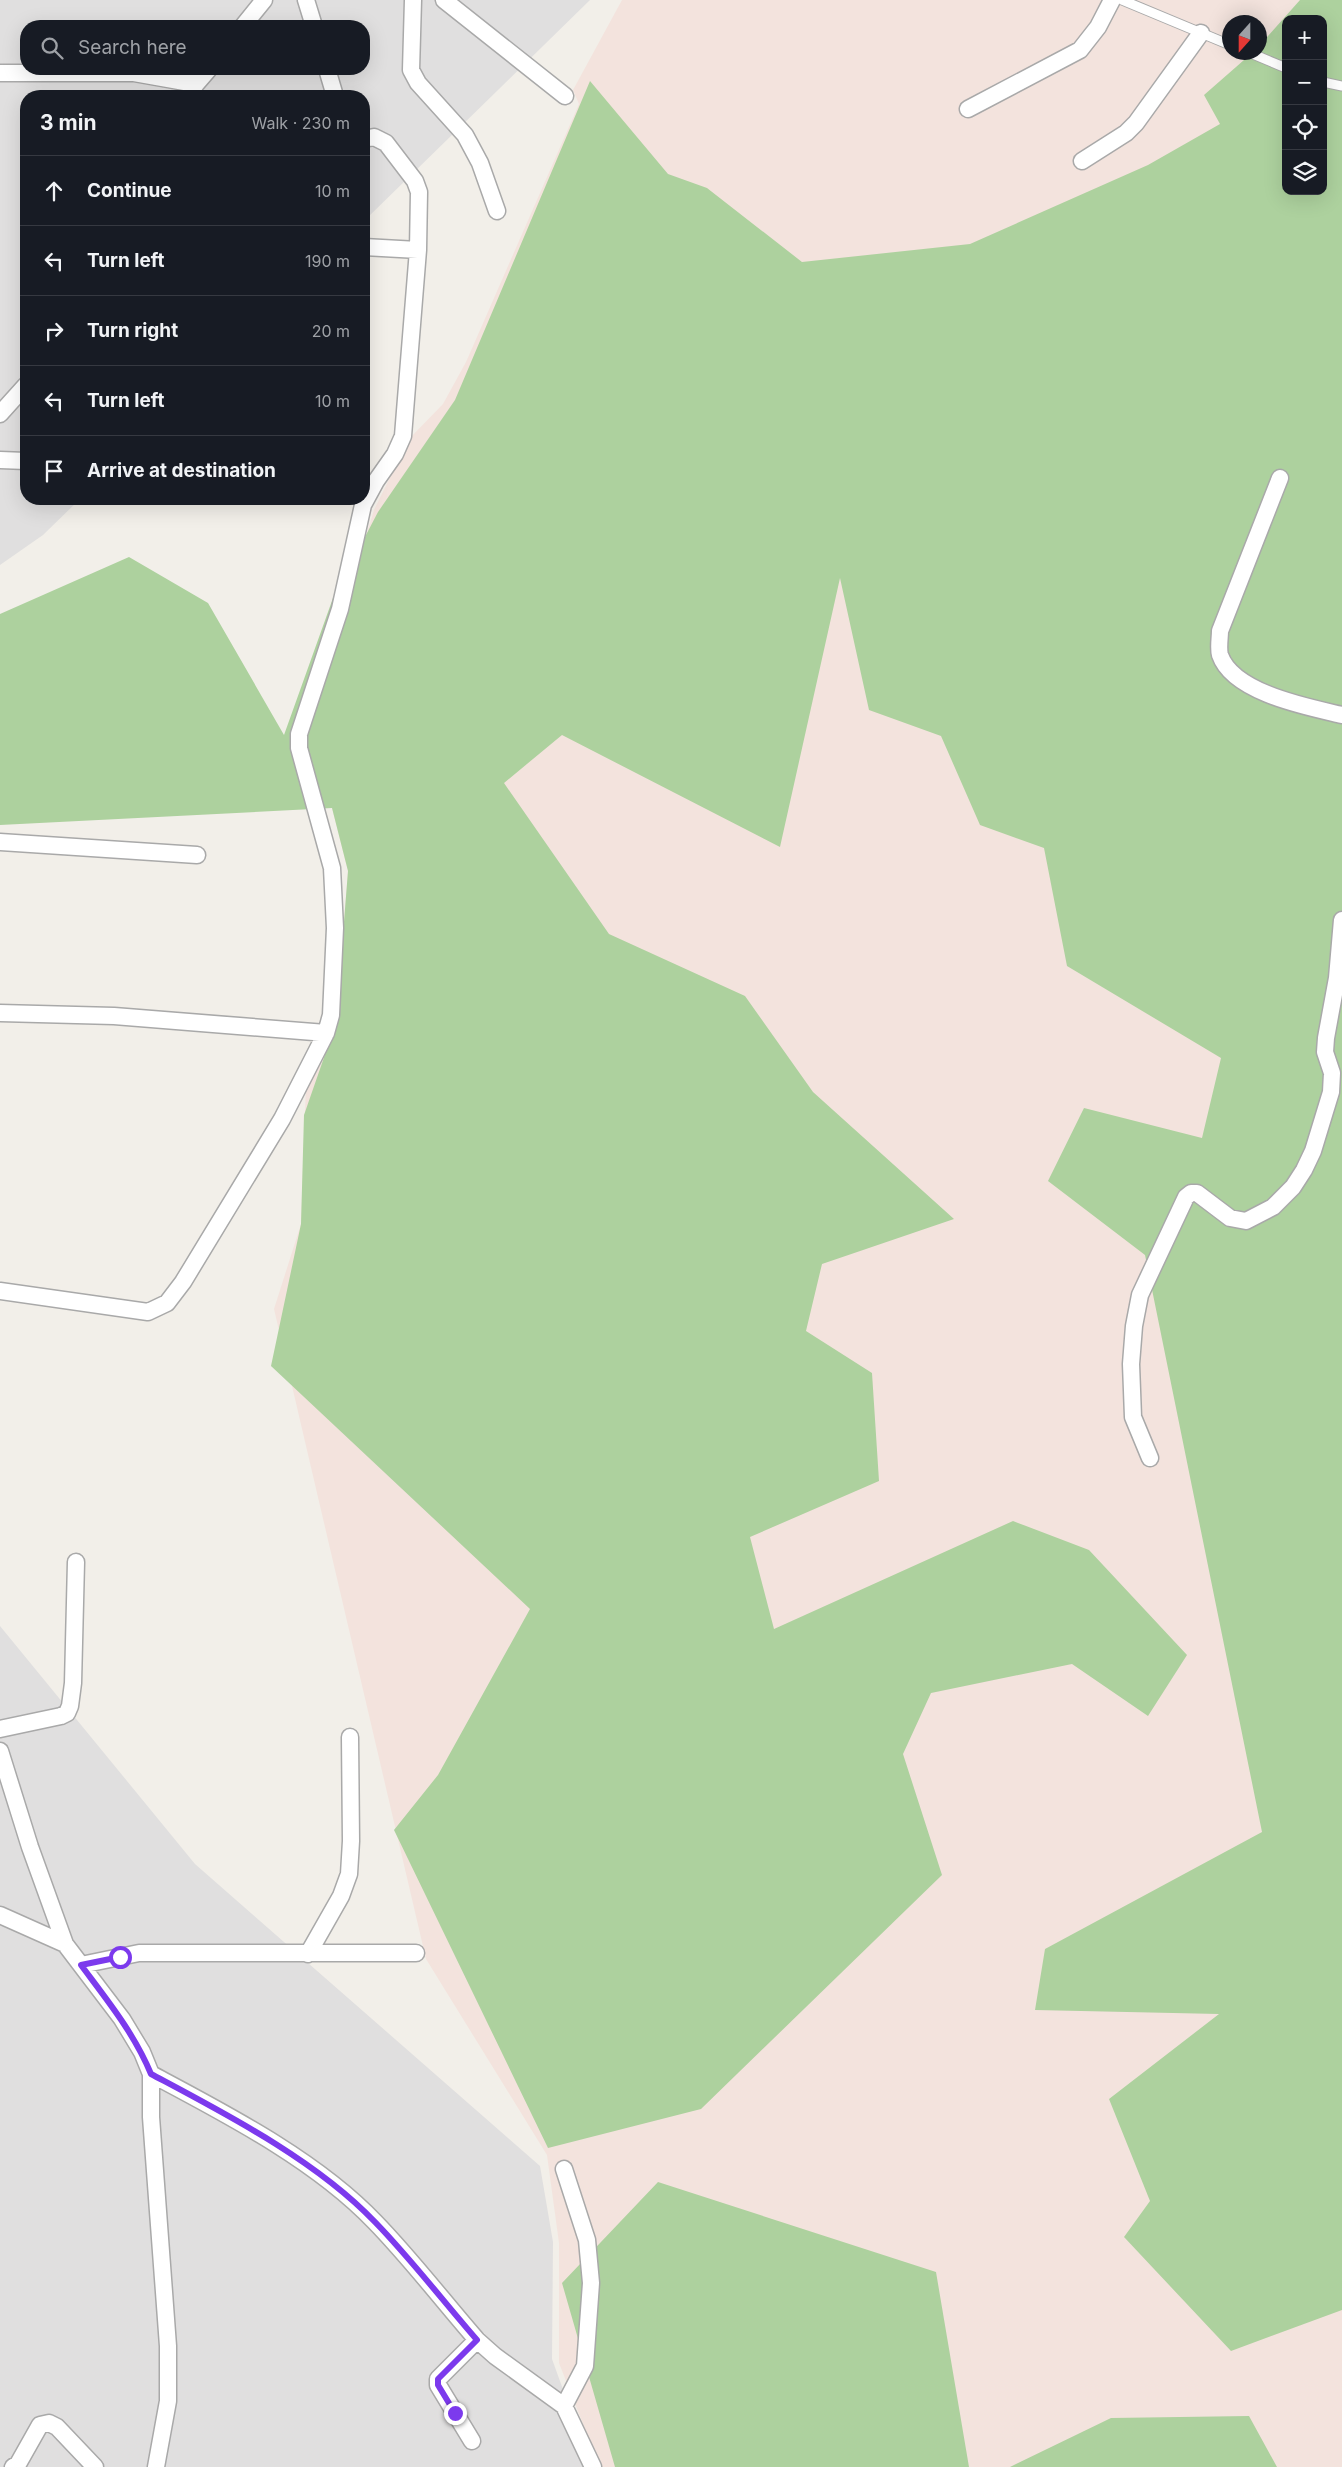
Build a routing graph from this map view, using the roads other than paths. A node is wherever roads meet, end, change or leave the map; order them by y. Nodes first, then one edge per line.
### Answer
1 (264, 0) edge
2 (306, 0) edge
3 (413, 0) edge
4 (444, 0) edge
5 (1112, 0) edge
6 (1122, 0) edge
7 (248, 20) edge
8 (312, 20) edge
9 (1200, 33) junction
10 (1222, 42) edge
11 (1267, 60) edge
12 (1282, 66) edge
13 (0, 73) edge
14 (20, 73) edge
15 (141, 75) edge
16 (204, 75) edge
17 (329, 75) edge
18 (1327, 83) edge
19 (1342, 86) edge
20 (192, 90) edge
21 (333, 90) edge
22 (565, 96) dead end
23 (968, 110) dead end
24 (370, 137) edge
25 (1082, 161) dead end
26 (497, 211) dead end
27 (370, 247) edge
28 (418, 250) junction
29 (20, 391) edge
30 (0, 414) edge
31 (0, 460) edge
32 (20, 461) edge
33 (1280, 478) dead end
34 (370, 480) edge
35 (363, 505) edge
36 (1342, 715) edge
37 (0, 842) edge
38 (197, 855) dead end
39 (1342, 920) edge
40 (0, 1013) edge
41 (326, 1033) junction
42 (0, 1290) edge
43 (1150, 1458) dead end
44 (76, 1562) dead end
45 (0, 1729) edge
46 (350, 1737) dead end
47 (0, 1752) edge
48 (0, 1915) edge
49 (65, 1944) junction
50 (416, 1953) dead end
51 (308, 1954) junction
52 (81, 1965) junction
53 (151, 2074) junction
54 (564, 2169) dead end
55 (477, 2340) junction
56 (564, 2406) junction
57 (472, 2441) dead end
58 (14, 2467) edge
59 (95, 2467) edge
60 (156, 2467) edge
61 (593, 2467) edge

1 - 7 street
2 - 8 street
3 - 26 street
4 - 22 street
5 - 23 street
6 - 9 lane
9 - 10 lane
9 - 25 street
11 - 12 lane
13 - 14 street
15 - 20 street
16 - 20 street
17 - 21 street
18 - 19 lane
24 - 28 street
27 - 28 street
28 - 34 street
29 - 30 street
31 - 32 street
33 - 36 street
35 - 41 street
37 - 38 street
39 - 43 street
40 - 41 street
41 - 42 street
44 - 45 street
46 - 51 street
47 - 49 street
48 - 49 street
49 - 52 street
50 - 51 street
51 - 52 street
52 - 53 street
53 - 55 street
53 - 60 street
54 - 56 street
55 - 56 street
55 - 57 street
56 - 61 street
58 - 59 street

